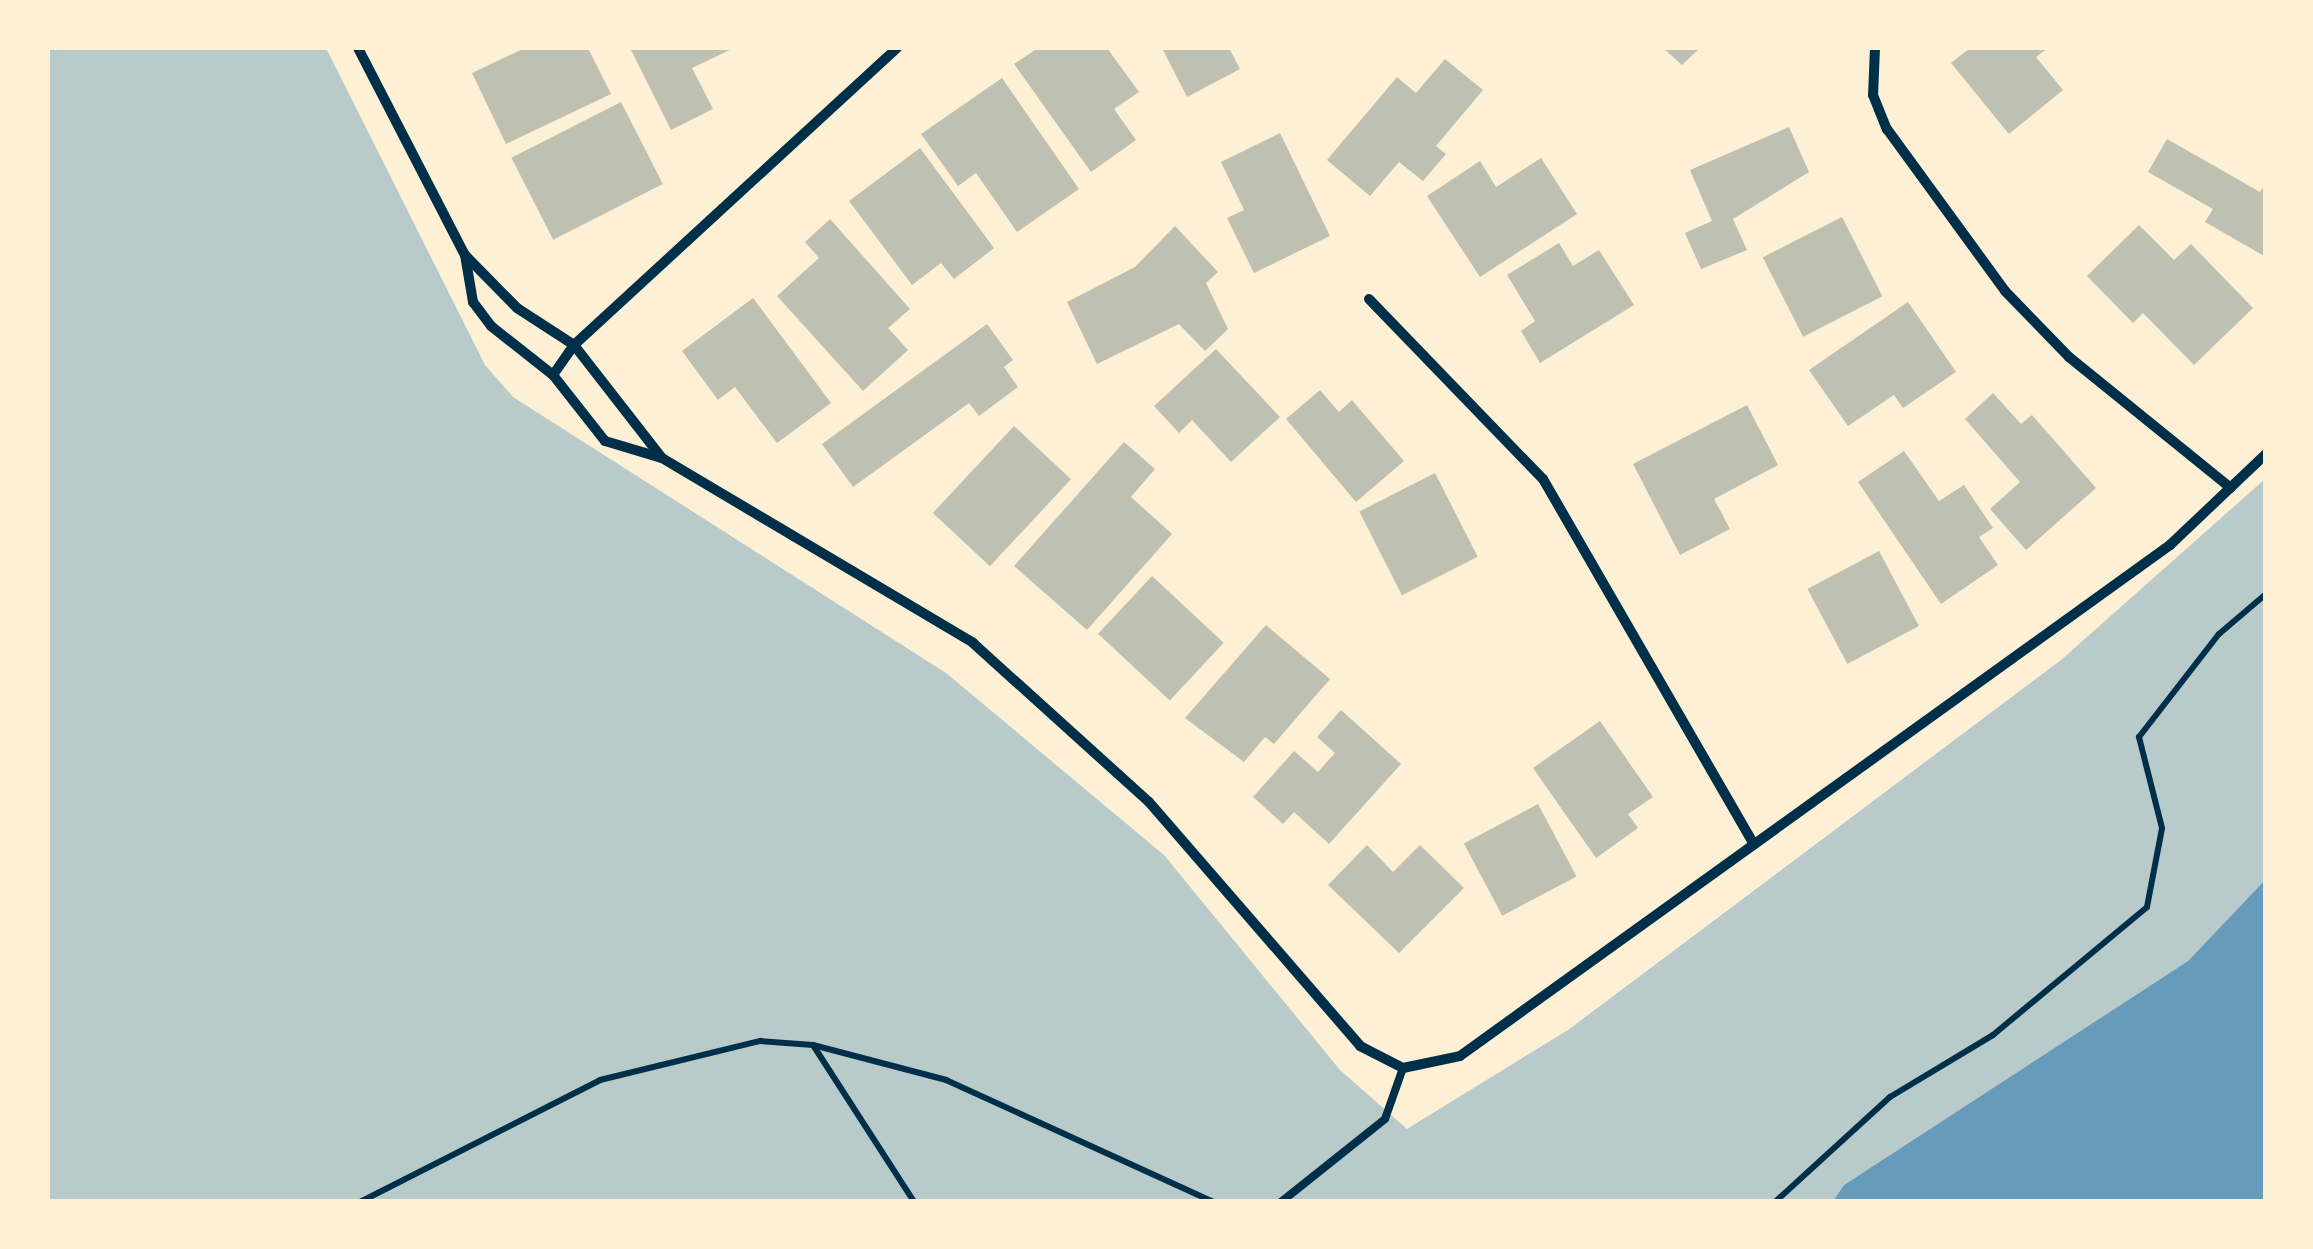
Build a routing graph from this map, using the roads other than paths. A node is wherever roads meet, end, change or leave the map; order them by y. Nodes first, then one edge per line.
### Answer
1 (358, 48) edge
2 (896, 48) edge
3 (1874, 48) edge
4 (465, 255) junction
5 (1369, 299) dead end
6 (574, 344) junction
7 (553, 375) junction
8 (2266, 454) edge
9 (662, 458) junction
10 (2231, 488) junction
11 (1754, 844) junction
12 (1403, 1068) junction
13 (1282, 1202) edge

1 - 4 street
2 - 6 street
3 - 10 street
4 - 6 street
4 - 7 street
5 - 11 street
6 - 7 street
6 - 9 street
7 - 9 street
8 - 10 street
9 - 12 street
10 - 11 street
11 - 12 street
12 - 13 lane

